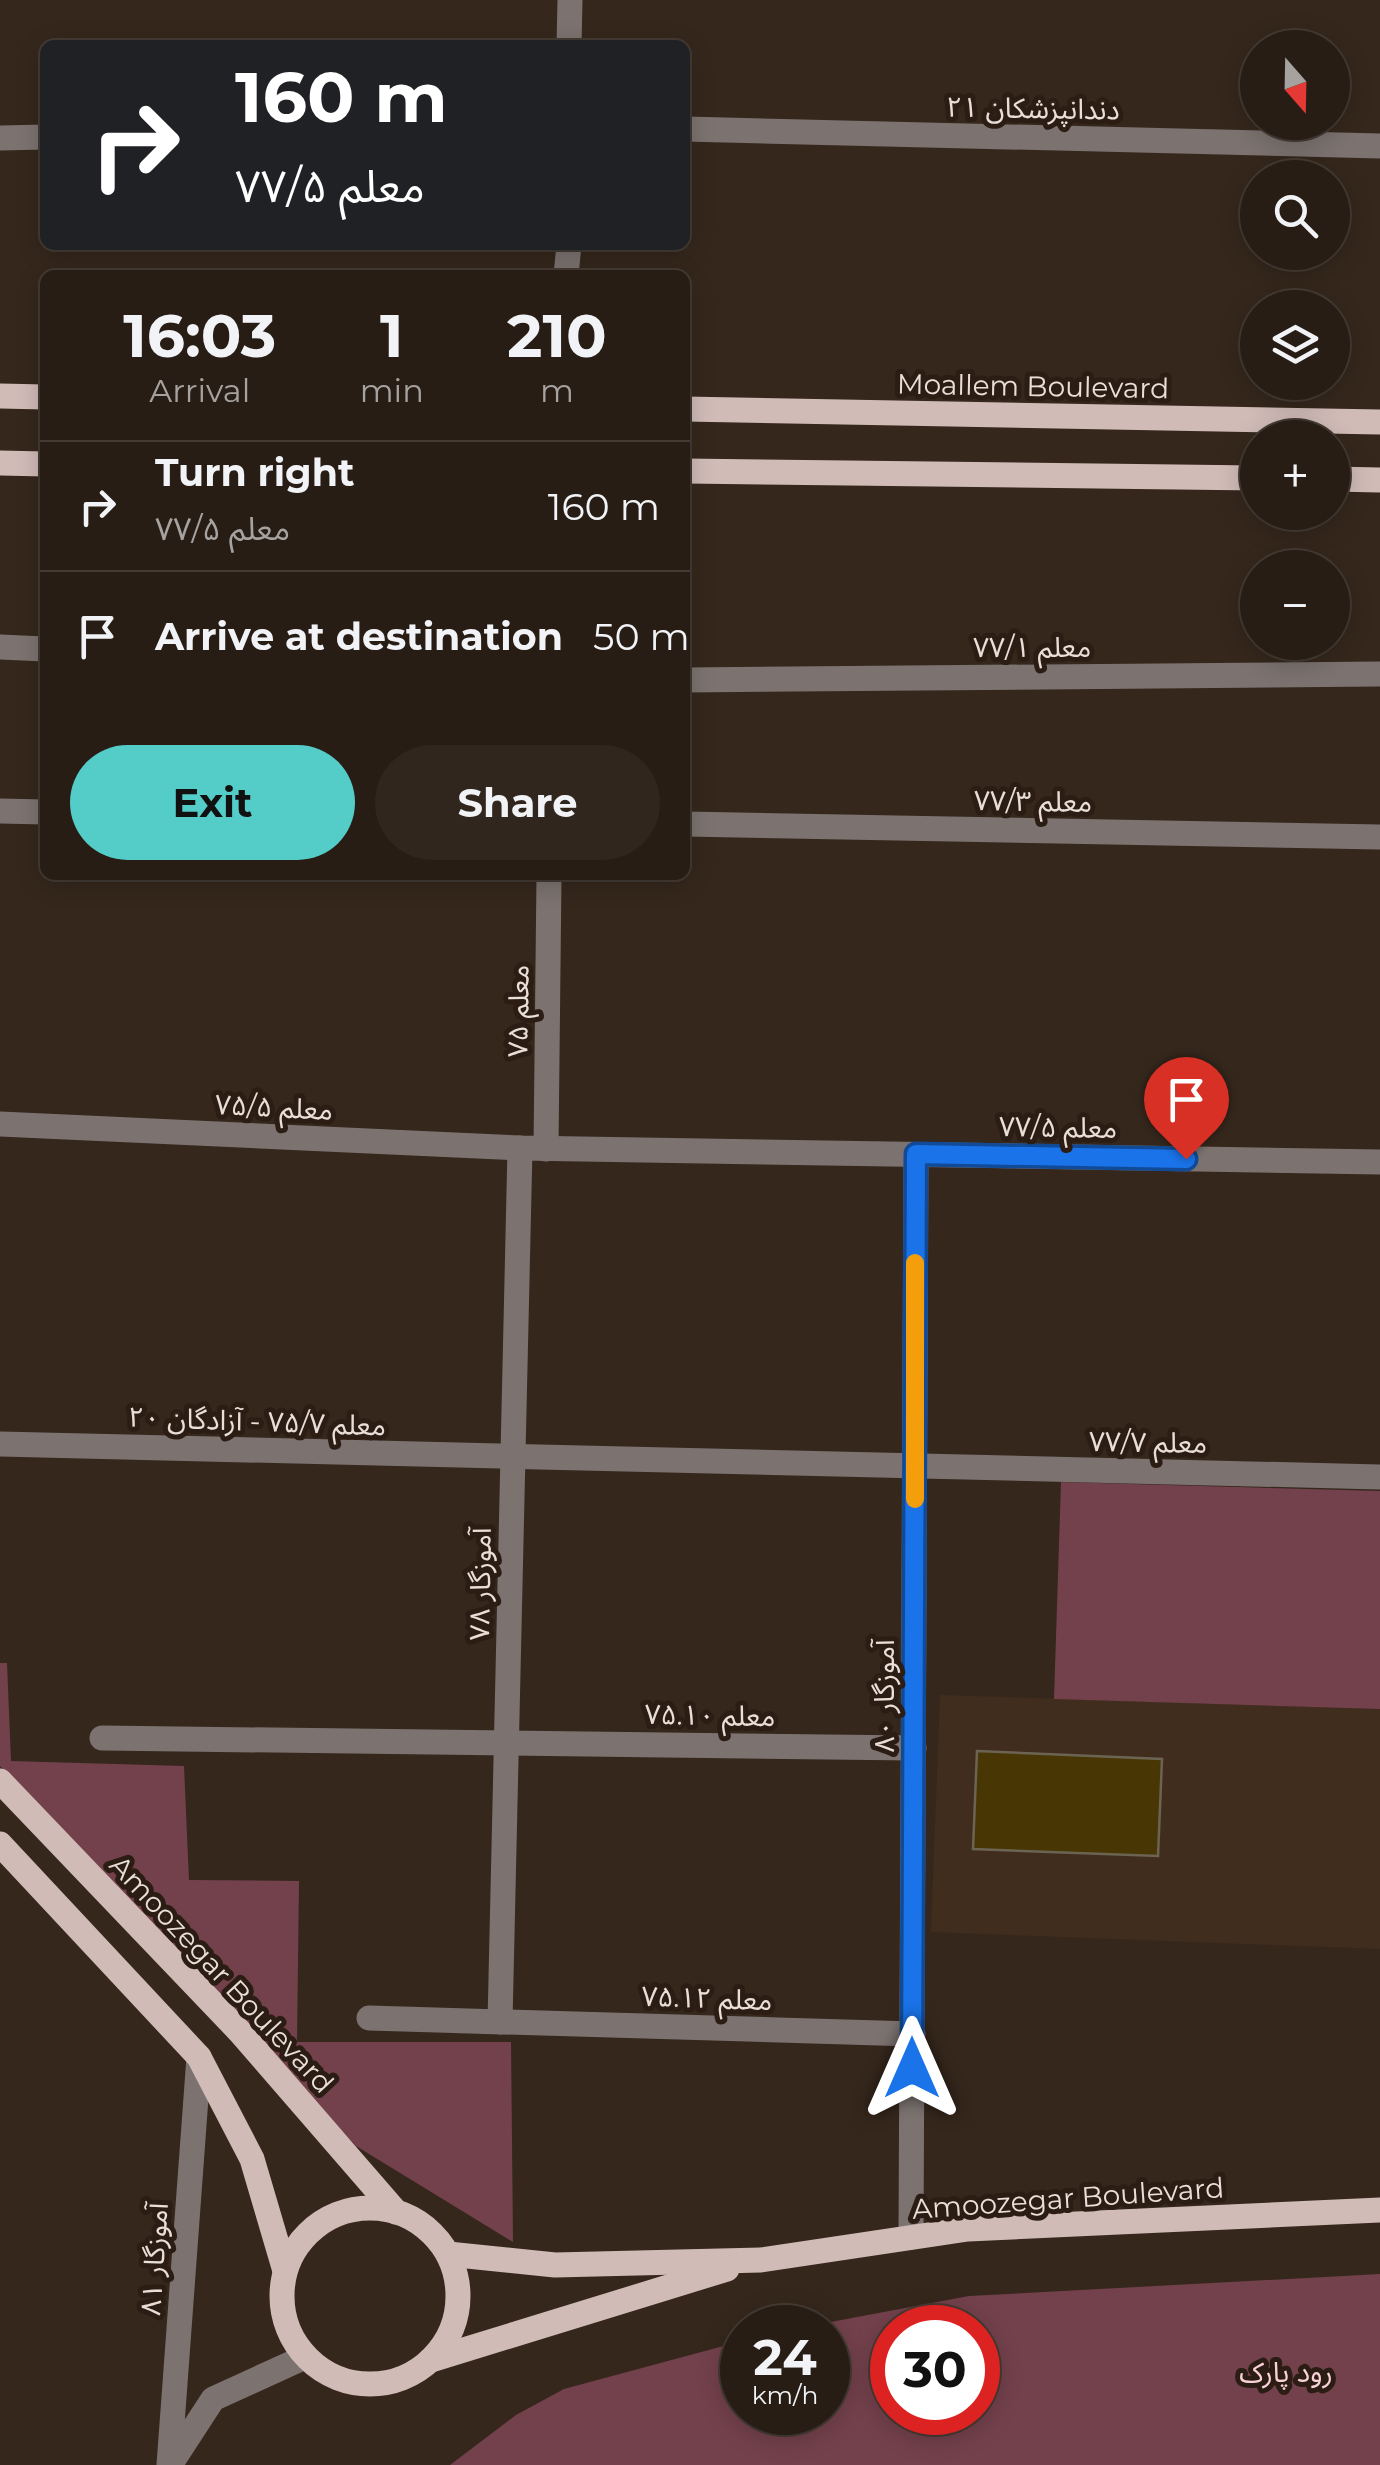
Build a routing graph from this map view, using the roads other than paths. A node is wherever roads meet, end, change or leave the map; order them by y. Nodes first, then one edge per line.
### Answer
1 (570, 0) edge
2 (569, 40) edge
3 (690, 129) edge
4 (0, 138) edge
5 (40, 138) edge
6 (1380, 146) edge
7 (0, 396) edge
8 (40, 397) edge
9 (690, 409) edge
10 (1380, 422) edge
11 (0, 463) edge
12 (40, 464) edge
13 (690, 472) edge
14 (1240, 478) edge
15 (1350, 480) edge
16 (1380, 480) edge
17 (0, 646) edge
18 (40, 649) edge
19 (1380, 674) edge
20 (690, 680) edge
21 (0, 811) edge
22 (40, 812) edge
23 (690, 824) edge
24 (1380, 837) edge
25 (549, 880) edge
26 (0, 1124) edge
27 (533, 1149) junction
28 (916, 1154) junction
29 (1380, 1162) edge
30 (0, 1444) edge
31 (513, 1458) junction
32 (915, 1467) junction
33 (1380, 1478) edge
34 (102, 1738) dead end
35 (506, 1743) junction
36 (914, 1748) junction
37 (0, 1781) edge
38 (0, 1844) edge
39 (369, 2018) dead end
40 (500, 2022) junction
41 (912, 2034) junction
42 (199, 2056) junction
43 (1380, 2210) edge
44 (396, 2212) junction
45 (912, 2238) junction
46 (448, 2254) junction
47 (761, 2260) junction
48 (285, 2270) junction
49 (305, 2357) junction
50 (430, 2360) junction
51 (170, 2465) edge

1 - 2 street
3 - 6 street, دندانپزشکان ۲۱
4 - 5 street
7 - 8 main road
9 - 10 main road, Moallem Boulevard
11 - 12 main road
13 - 14 main road
15 - 16 main road
17 - 18 street
19 - 20 street, معلم ۷۷/۱
21 - 22 street
23 - 24 street, معلم ۷۷/۳
25 - 27 street, معلم ۷۵
26 - 27 street, معلم ۷۵/۵
27 - 28 street, معلم ۷۵/۵
27 - 31 street, آموزگار ۷۸
28 - 29 street, معلم ۷۷/۵
28 - 32 street, آموزگار ۸۰
30 - 31 street, معلم ۷۵/۷ - آزادگان ۲۰
31 - 32 street, معلم ۷۵/۷ - آزادگان ۲۰
31 - 35 street, آموزگار ۷۸
32 - 33 street, معلم ۷۷/۷
32 - 36 street, آموزگار ۸۰
34 - 35 street, معلم ۷۵.۱۰
35 - 36 street, معلم ۷۵.۱۰
35 - 40 street, آموزگار ۷۸
36 - 41 street, آموزگار ۸۰
37 - 44 main road, Amoozegar Boulevard
38 - 42 main road
39 - 40 street, معلم ۷۵.۱۲
40 - 41 street, معلم ۷۵.۱۲
41 - 45 street, آموزگار ۸۰
42 - 48 main road
42 - 51 street, ۸۱ آموزگار
43 - 45 main road, Amoozegar Boulevard
44 - 46 main road
44 - 48 main road
45 - 47 main road, Amoozegar Boulevard
46 - 47 main road, Amoozegar Boulevard
46 - 50 main road
47 - 50 main road, Amoozegar Boulevard
48 - 49 main road
49 - 50 main road
49 - 51 street

